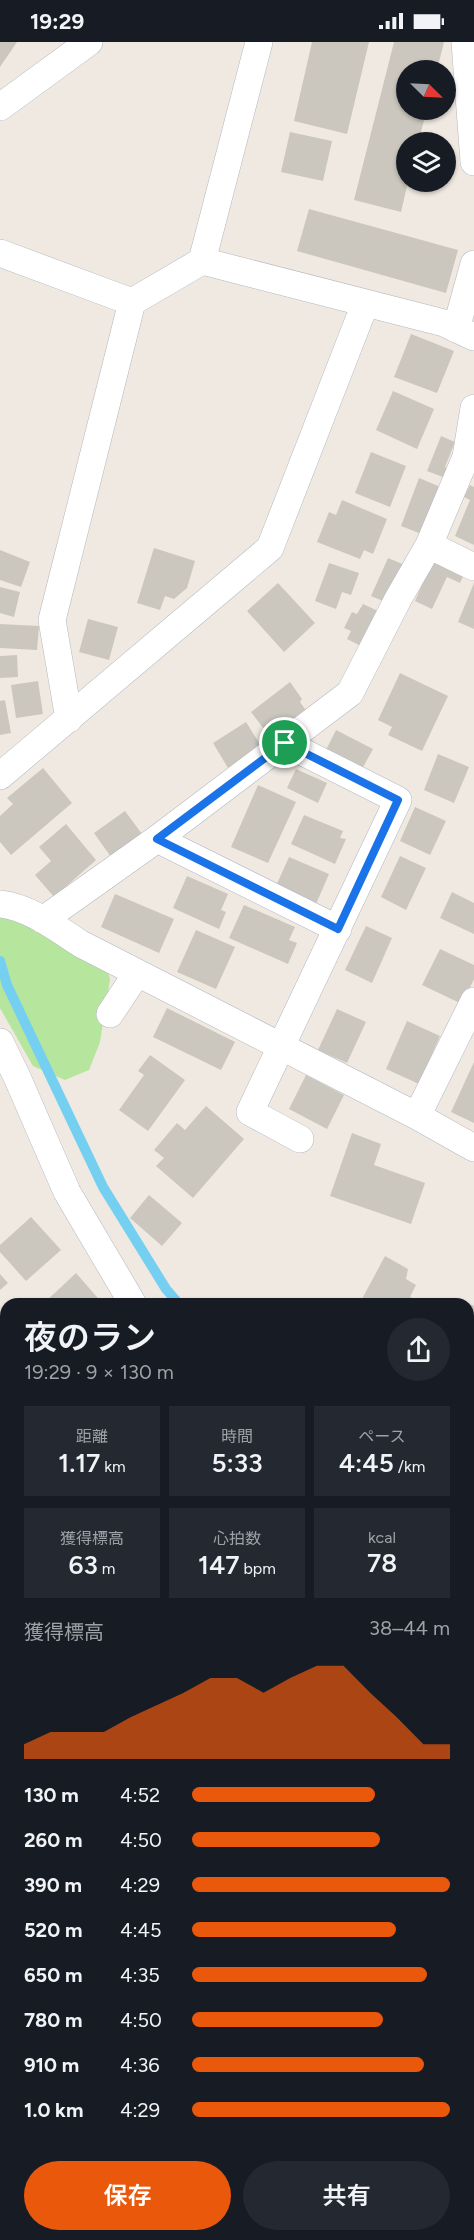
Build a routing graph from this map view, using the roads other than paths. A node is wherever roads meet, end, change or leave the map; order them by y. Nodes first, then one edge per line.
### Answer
1 (89, 42) edge
2 (260, 42) edge
3 (465, 42) edge
4 (0, 107) edge
5 (474, 162) edge
6 (0, 253) edge
7 (202, 261) junction
8 (474, 264) edge
9 (132, 302) junction
10 (365, 304) junction
11 (465, 333) edge
12 (474, 408) edge
13 (429, 546) junction
14 (474, 567) edge
15 (69, 719) junction
16 (285, 743) junction
17 (0, 776) edge
18 (157, 839) junction
19 (0, 904) edge
20 (43, 920) junction
21 (338, 929) junction
22 (137, 973) junction
23 (474, 1001) edge
24 (110, 1014) dead end
25 (0, 1042) edge
26 (282, 1048) junction
27 (417, 1116) junction
28 (300, 1139) dead end
29 (474, 1148) edge
30 (129, 1298) edge

1 - 4 street
2 - 7 street
3 - 5 street
6 - 9 street
7 - 9 street
7 - 10 street
8 - 11 street
9 - 15 street
10 - 11 street
10 - 15 street
12 - 13 street
13 - 14 street
13 - 16 street
15 - 17 street
16 - 18 street
16 - 21 street
18 - 20 street
18 - 21 street
19 - 20 street
20 - 22 street
21 - 26 street
22 - 24 street
22 - 26 street
23 - 27 street
25 - 30 street
26 - 27 street
26 - 28 street
27 - 29 street

